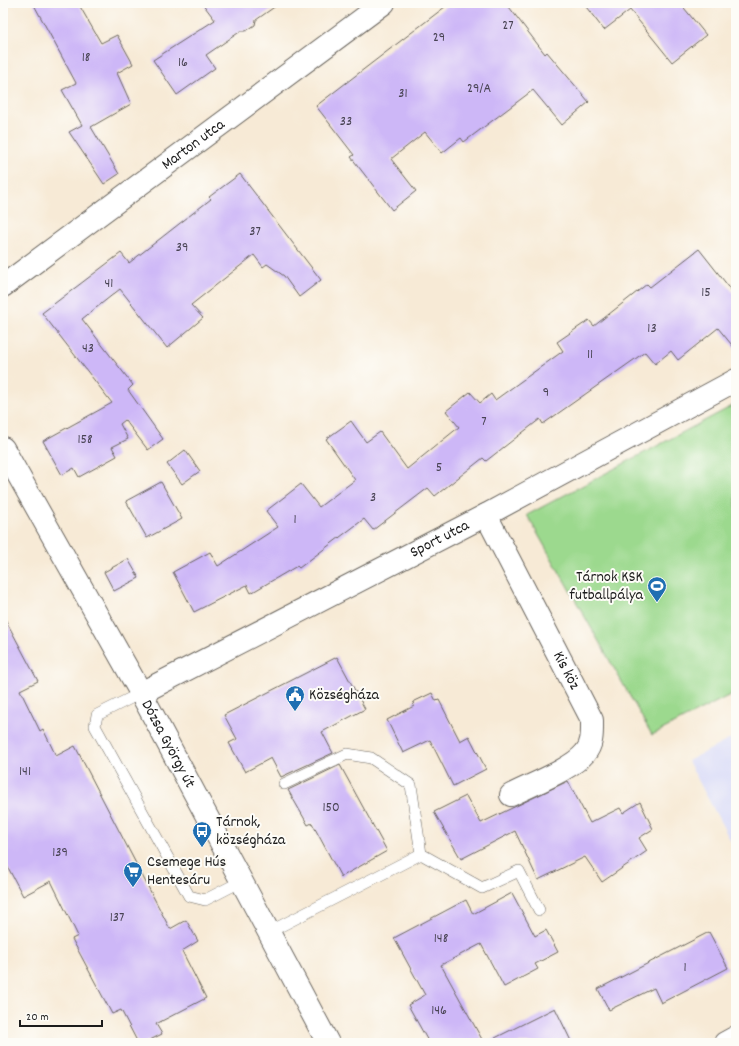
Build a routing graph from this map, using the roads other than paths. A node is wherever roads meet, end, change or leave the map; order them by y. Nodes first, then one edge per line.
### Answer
1 (384, 3) edge
2 (3, 286) edge
3 (736, 380) edge
4 (3, 448) edge
5 (486, 515) junction
6 (141, 692) junction
7 (284, 784) dead end
8 (511, 795) dead end
9 (421, 854) junction
10 (242, 881) junction
11 (539, 910) dead end
12 (269, 932) junction
13 (736, 1037) edge
14 (328, 1043) edge
15 (725, 1043) edge

1 - 2 street, Marton utca
3 - 5 street, Sport utca
4 - 6 street, Dózsa György út
5 - 6 street, Sport utca
5 - 8 street, Kis köz
6 - 10 street, Dózsa György út
6 - 10 lane
7 - 9 lane
9 - 11 lane
9 - 12 lane
10 - 12 street, Dózsa György út
12 - 14 street, Dózsa György út
13 - 15 street

